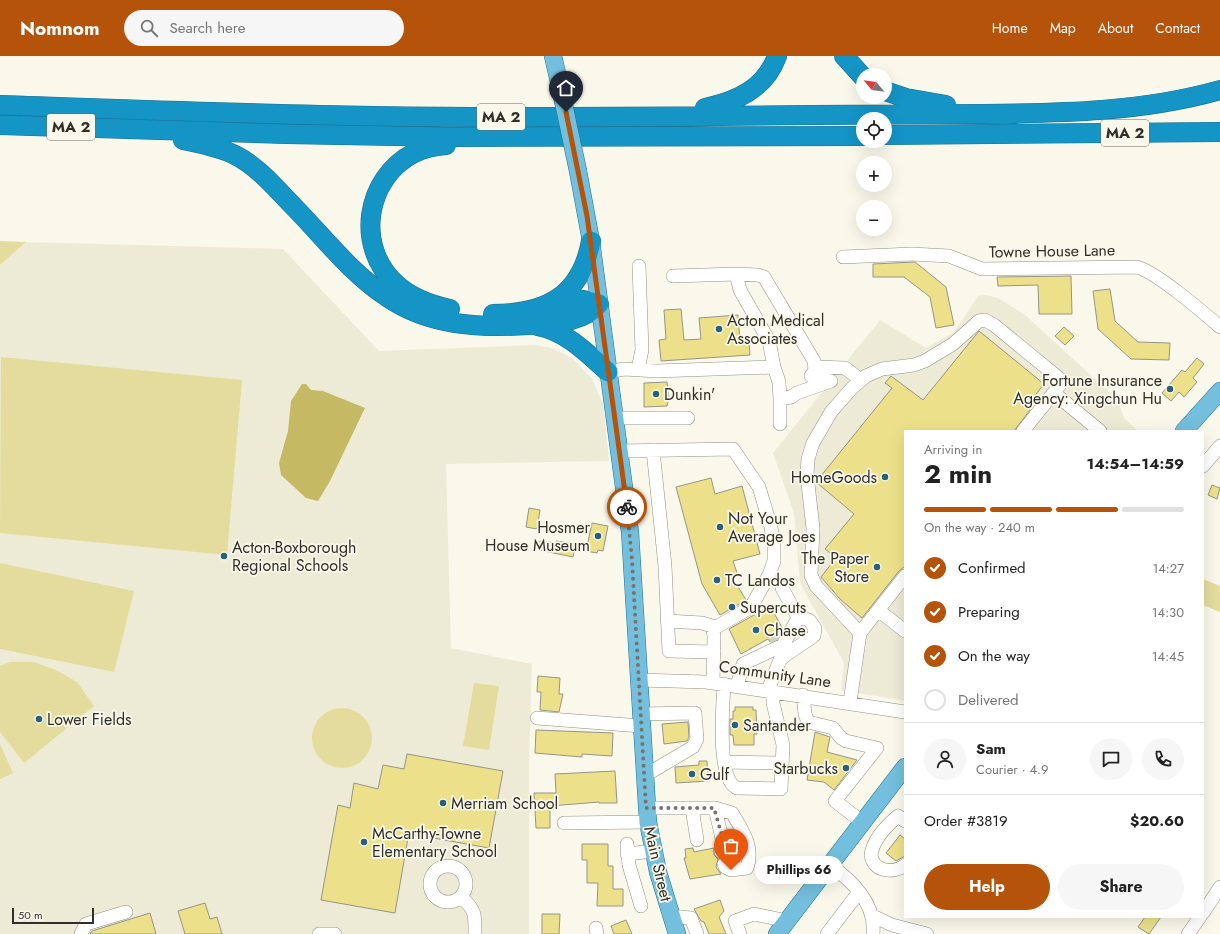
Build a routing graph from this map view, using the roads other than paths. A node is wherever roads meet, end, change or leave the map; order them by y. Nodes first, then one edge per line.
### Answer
1 (553, 56) edge
2 (778, 56) edge
3 (844, 56) edge
4 (856, 69) edge
5 (1220, 90) edge
6 (892, 93) edge
7 (0, 105) edge
8 (997, 114) junction
9 (659, 117) junction
10 (0, 125) edge
11 (141, 130) junction
12 (1220, 132) edge
13 (856, 136) edge
14 (892, 136) edge
15 (500, 137) junction
16 (591, 241) junction
17 (843, 256) dead end
18 (639, 266) dead end
19 (736, 274) junction
20 (673, 276) dead end
21 (599, 304) junction
22 (540, 308) junction
23 (522, 325) junction
24 (1220, 327) edge
25 (774, 367) junction
26 (815, 367) junction
27 (638, 369) junction
28 (608, 372) junction
29 (861, 380) junction
30 (1220, 383) edge
31 (1220, 391) edge
32 (1054, 393) junction
33 (780, 399) junction
34 (1202, 411) junction
35 (614, 418) junction
36 (688, 418) dead end
37 (780, 424) dead end
38 (1024, 430) edge
39 (1099, 430) edge
40 (1185, 430) edge
41 (1220, 446) edge
42 (653, 450) junction
43 (619, 451) junction
44 (1204, 465) edge
45 (904, 577) edge
46 (782, 588) dead end
47 (878, 610) junction
48 (799, 619) junction
49 (667, 621) junction
50 (713, 629) junction
51 (904, 630) edge
52 (860, 633) junction
53 (781, 638) junction
54 (714, 652) junction
55 (747, 662) junction
56 (639, 680) junction
57 (725, 684) junction
58 (771, 691) junction
59 (803, 695) junction
60 (850, 702) junction
61 (904, 712) edge
62 (537, 718) dead end
63 (641, 720) junction
64 (725, 762) junction
65 (782, 763) junction
66 (904, 768) edge
67 (644, 776) junction
68 (692, 808) junction
69 (714, 808) junction
70 (647, 815) junction
71 (865, 818) junction
72 (904, 820) edge
73 (564, 822) dead end
74 (886, 828) junction
75 (697, 840) dead end
76 (653, 851) junction
77 (829, 864) junction
78 (904, 866) edge
79 (1220, 887) edge
80 (859, 892) junction
81 (460, 897) dead end
82 (641, 906) dead end
83 (1204, 911) edge
84 (126, 912) dead end
85 (671, 916) junction
86 (873, 916) junction
87 (1199, 918) edge
88 (782, 927) edge
89 (81, 934) edge
90 (319, 934) edge
91 (335, 934) edge
92 (475, 934) edge
93 (677, 934) edge
94 (697, 934) edge
95 (740, 934) edge
96 (827, 934) edge
97 (873, 934) edge
98 (927, 934) edge
99 (1188, 934) edge

1 - 16 main road, Main Street, bridge
2 - 9 highway
3 - 4 highway
5 - 8 highway, MA 2
6 - 8 highway
7 - 9 highway, MA 2
8 - 9 highway, MA 2
10 - 11 highway, MA 2
11 - 15 highway, MA 2
11 - 23 highway
12 - 14 highway, MA 2
13 - 15 highway, MA 2
15 - 22 highway
16 - 21 main road, Main Street
16 - 22 highway
17 - 24 street, Towne House Lane
18 - 27 street
19 - 20 street
19 - 25 street
19 - 26 street
21 - 22 highway
21 - 23 highway
21 - 28 main road, Main Street
23 - 28 highway
25 - 27 street
25 - 33 street
26 - 29 street
26 - 33 street
27 - 28 street
28 - 35 main road, Main Street
29 - 32 street
29 - 52 street
30 - 34 main road
31 - 34 main road
32 - 38 street
32 - 39 street
33 - 37 street
34 - 40 main road
35 - 36 street
35 - 43 main road, Main Street
41 - 44 street
42 - 43 street
42 - 49 street
42 - 50 street
43 - 56 main road, Main Street
45 - 47 street
46 - 48 street
47 - 51 street
47 - 52 street
48 - 53 street
48 - 58 street
49 - 50 street
49 - 54 street
50 - 54 street
52 - 60 street
53 - 55 street
53 - 55 street
54 - 57 street
55 - 57 street
56 - 57 street, Community Lane
56 - 63 main road, Main Street
57 - 58 street, Community Lane
57 - 64 street
58 - 59 street, Community Lane
58 - 65 street
59 - 60 street, Community Lane
59 - 71 street
60 - 61 street, Community Lane
62 - 63 street
63 - 67 main road, Main Street
63 - 67 street
64 - 65 street
64 - 65 street
66 - 71 main road
67 - 70 main road, Main Street
68 - 69 street
68 - 70 street
68 - 75 street
69 - 69 street
70 - 73 street
70 - 76 main road, Main Street
71 - 74 street
71 - 77 main road
72 - 74 street
74 - 78 street
76 - 82 street
76 - 85 main road, Main Street
77 - 80 street
77 - 88 main road
79 - 83 street
80 - 86 street
80 - 96 street
81 - 92 street
84 - 89 street
85 - 93 main road, Main Street
85 - 94 street
86 - 97 street
86 - 98 street
87 - 99 street
88 - 95 street
90 - 91 street

